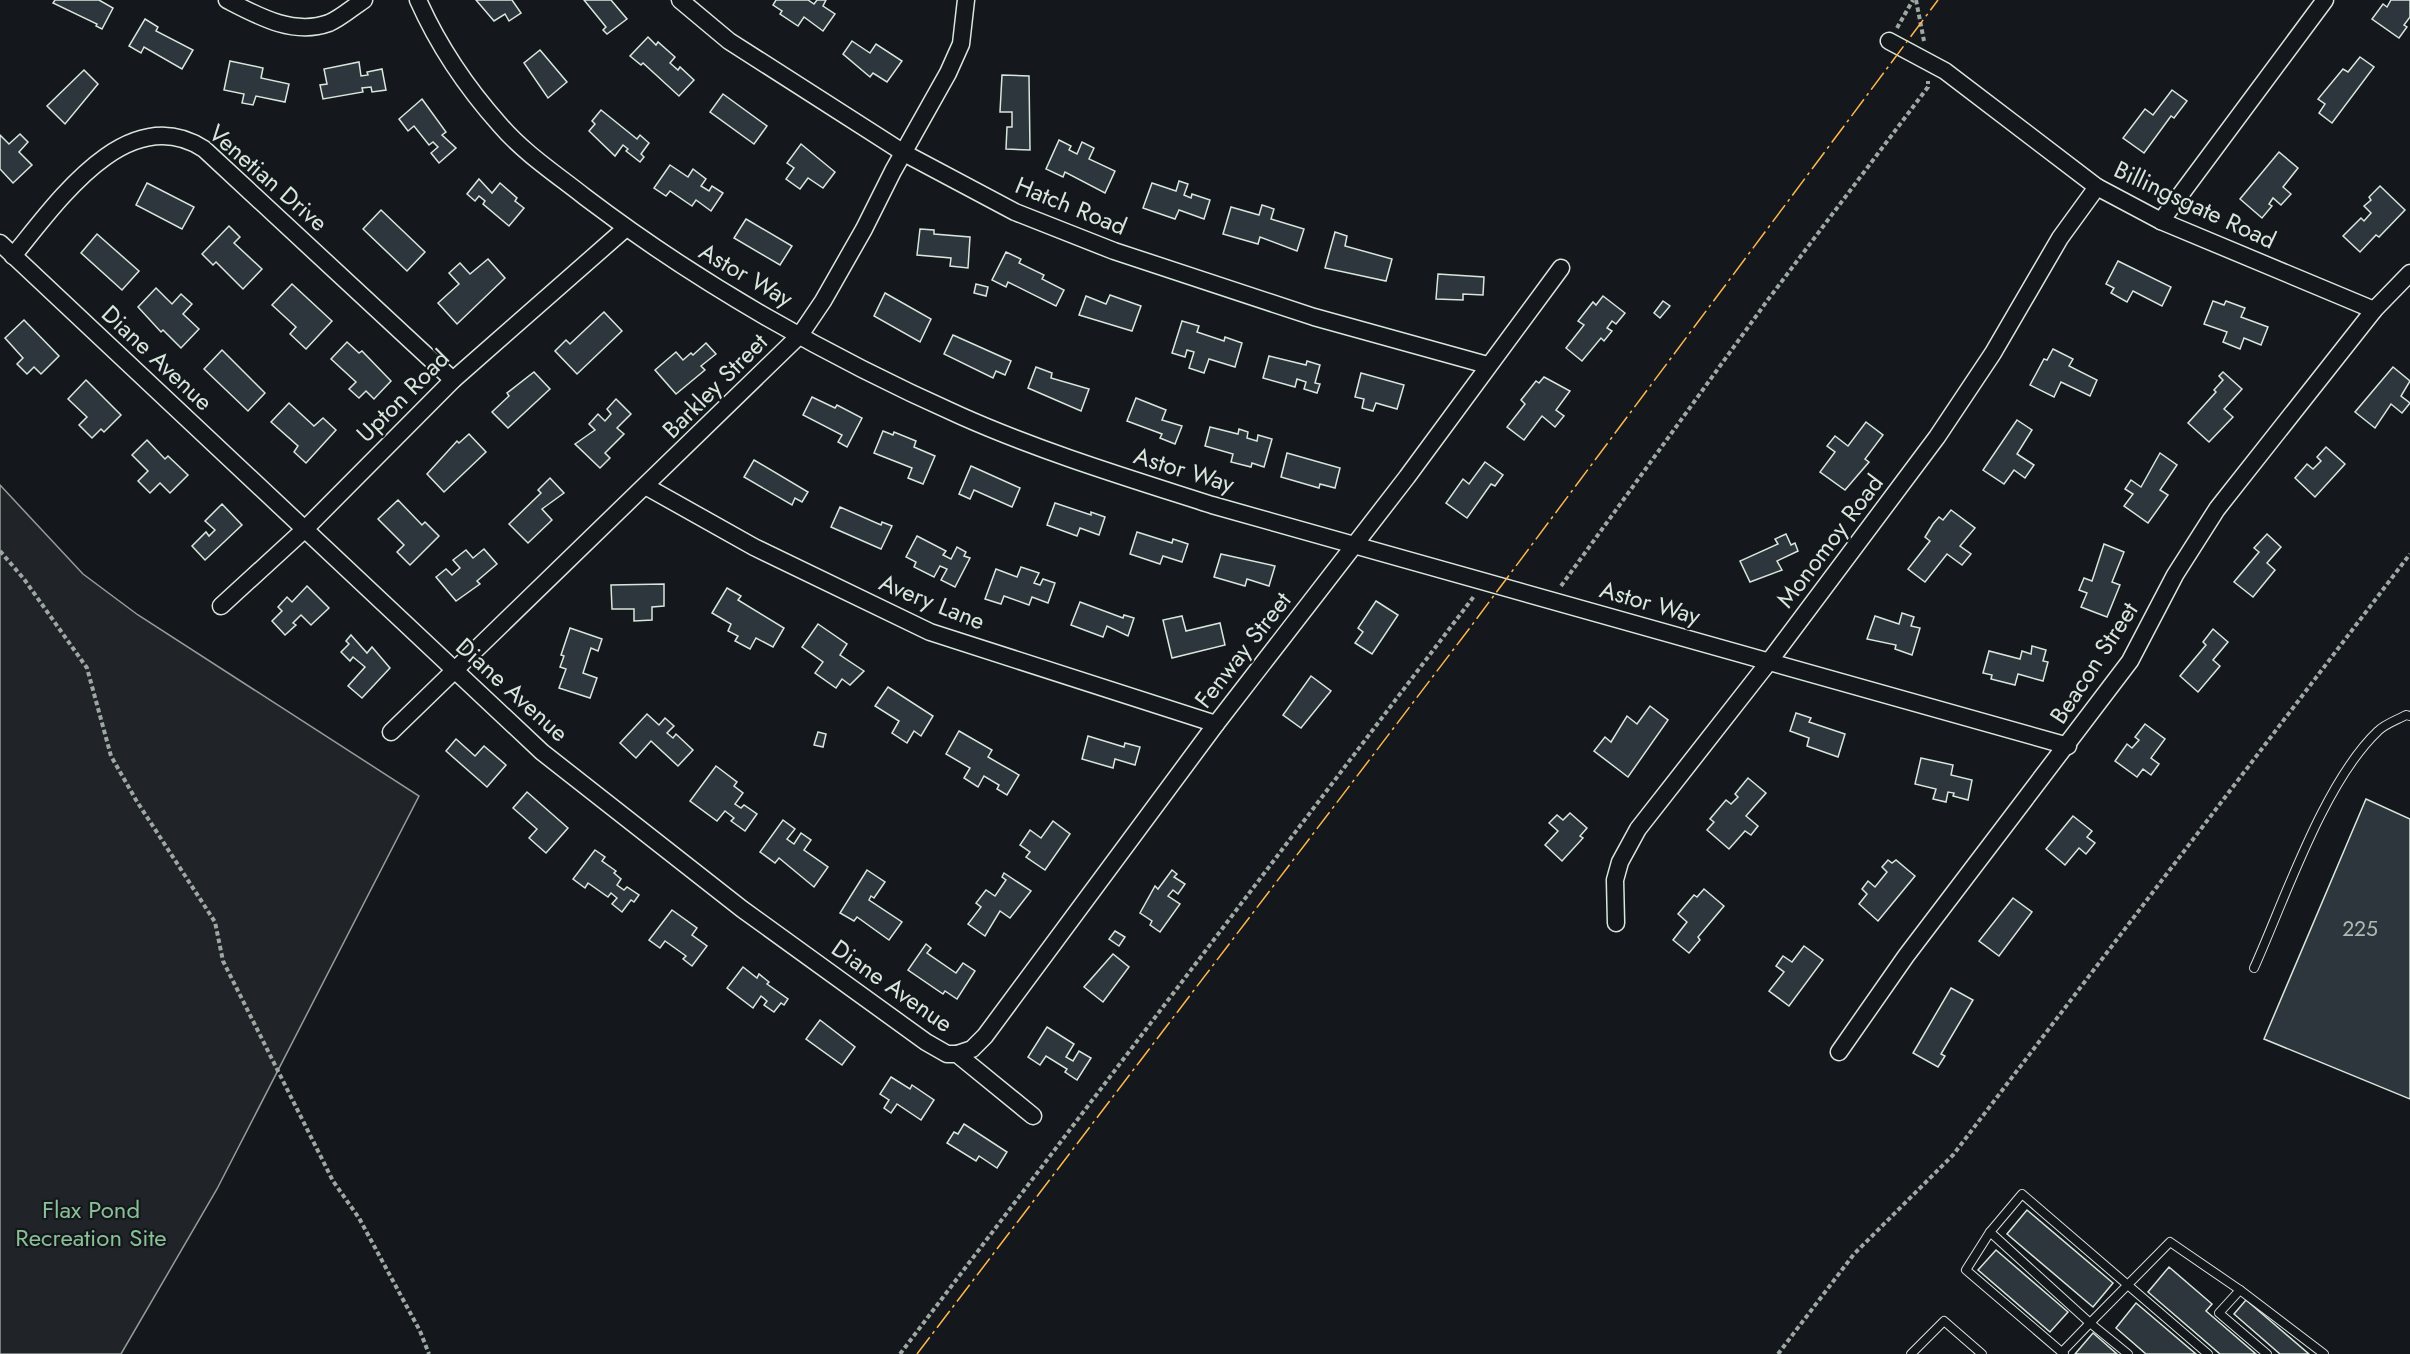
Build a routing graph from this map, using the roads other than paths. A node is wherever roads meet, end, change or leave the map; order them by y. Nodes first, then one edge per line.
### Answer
1 (226, 0) edge
2 (364, 0) edge
3 (418, 0) edge
4 (680, 0) edge
5 (966, 0) edge
6 (2325, 0) edge
7 (1889, 41) road end
8 (904, 153) junction
9 (2097, 187) junction
10 (2161, 221) junction
11 (626, 228) junction
12 (0, 243) edge
13 (13, 256) junction
14 (1561, 268) dead end
15 (2410, 273) edge
16 (2374, 310) junction
17 (800, 334) junction
18 (1487, 365) junction
19 (453, 380) junction
20 (647, 487) junction
21 (304, 530) junction
22 (1354, 544) junction
23 (221, 606) dead end
24 (1768, 663) junction
25 (454, 669) junction
26 (2410, 716) edge
27 (1216, 724) junction
28 (391, 732) dead end
29 (2068, 746) junction
30 (1616, 923) dead end
31 (2254, 968) dead end
32 (1839, 1052) dead end
33 (957, 1054) junction
34 (1034, 1116) dead end
35 (1990, 1232) junction
36 (2128, 1284) junction
37 (2240, 1290) junction
38 (2090, 1323) junction
39 (2063, 1353) edge
40 (1911, 1354) edge
41 (1982, 1354) edge
42 (2128, 1354) edge
43 (2208, 1354) edge
44 (2267, 1354) edge
45 (2324, 1354) edge

1 - 2 street
3 - 11 street, Astor Way
4 - 8 street, Hatch Road
5 - 8 street, Barkley Street
6 - 10 street
7 - 9 street, Billingsgate Road
8 - 17 street, Barkley Street
8 - 18 street, Hatch Road
9 - 10 street, Billingsgate Road
9 - 24 street, Monomoy Road
10 - 16 street, Billingsgate Road
11 - 17 street, Astor Way
11 - 19 street, Upton Road
12 - 13 street, Diane Avenue
13 - 19 street, Venetian Drive
13 - 21 street, Diane Avenue
14 - 18 street, Fenway Street
15 - 16 street, Beacon Street
16 - 29 street, Beacon Street
17 - 20 street, Barkley Street
17 - 22 street, Astor Way
18 - 22 street, Fenway Street
19 - 21 street, Upton Road
20 - 25 street, Barkley Street
20 - 27 street, Avery Lane
21 - 23 street, Upton Road
21 - 25 street, Diane Avenue
22 - 24 street, Astor Way
22 - 27 street, Fenway Street
24 - 29 street, Astor Way
24 - 30 street, Monomoy Road
25 - 28 street, Barkley Street
25 - 33 street, Diane Avenue
26 - 31 lane
27 - 33 street, Fenway Street
29 - 32 street, Beacon Street
33 - 34 street, Diane Avenue
35 - 36 lane
35 - 38 lane
35 - 39 lane
36 - 37 lane
36 - 38 lane
36 - 43 lane
37 - 44 lane
37 - 45 lane
38 - 39 lane
38 - 42 lane
40 - 41 lane

